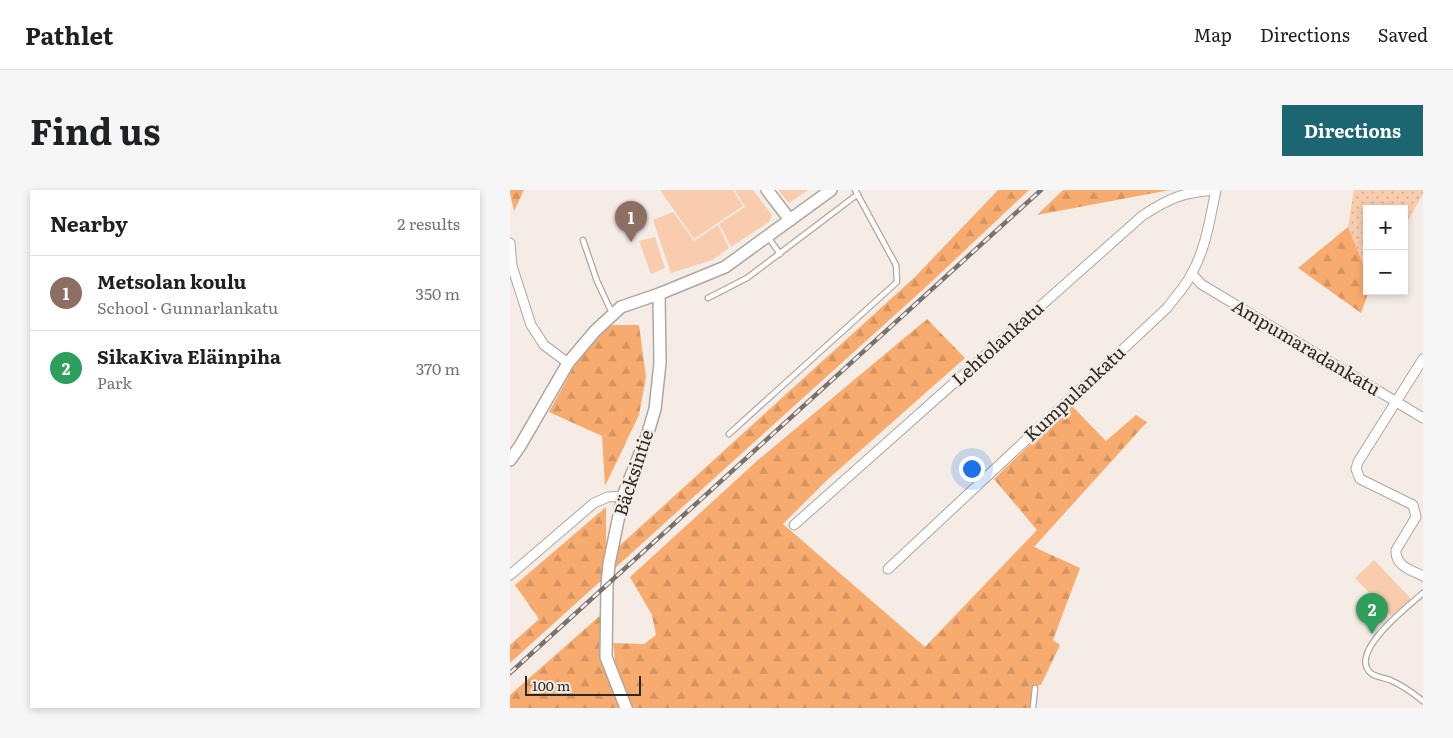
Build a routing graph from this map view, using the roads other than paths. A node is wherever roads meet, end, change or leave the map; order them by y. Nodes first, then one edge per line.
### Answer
1 (767, 190) edge
2 (831, 190) edge
3 (1216, 190) edge
4 (856, 191) edge
5 (790, 220) junction
6 (768, 236) junction
7 (583, 240) dead end
8 (510, 244) edge
9 (780, 254) junction
10 (511, 266) edge
11 (1192, 274) junction
12 (659, 294) junction
13 (708, 298) dead end
14 (612, 314) junction
15 (1423, 359) edge
16 (568, 363) junction
17 (1395, 402) junction
18 (1423, 418) edge
19 (729, 434) dead end
20 (510, 460) edge
21 (623, 496) junction
22 (794, 525) dead end
23 (888, 569) dead end
24 (510, 575) edge
25 (1423, 576) edge
26 (1423, 593) edge
27 (1035, 688) dead end
28 (1423, 700) edge
29 (626, 708) edge
30 (1033, 708) edge

1 - 5 street
2 - 5 street
3 - 11 street, Kumpulankatu
3 - 22 street, Lehtolankatu
4 - 9 lane
4 - 19 lane
5 - 6 street
6 - 9 lane
6 - 12 street
7 - 14 lane
8 - 10 street
9 - 13 lane
10 - 16 street
11 - 17 street, Ampumaradankatu
11 - 23 street, Kumpulankatu
12 - 14 street
12 - 21 street, Bäcksintie
14 - 16 street
15 - 17 street
16 - 20 street
17 - 18 street, Ampumaradankatu
17 - 25 street
21 - 24 street
21 - 29 street, Bäcksintie
26 - 28 lane
27 - 30 lane

